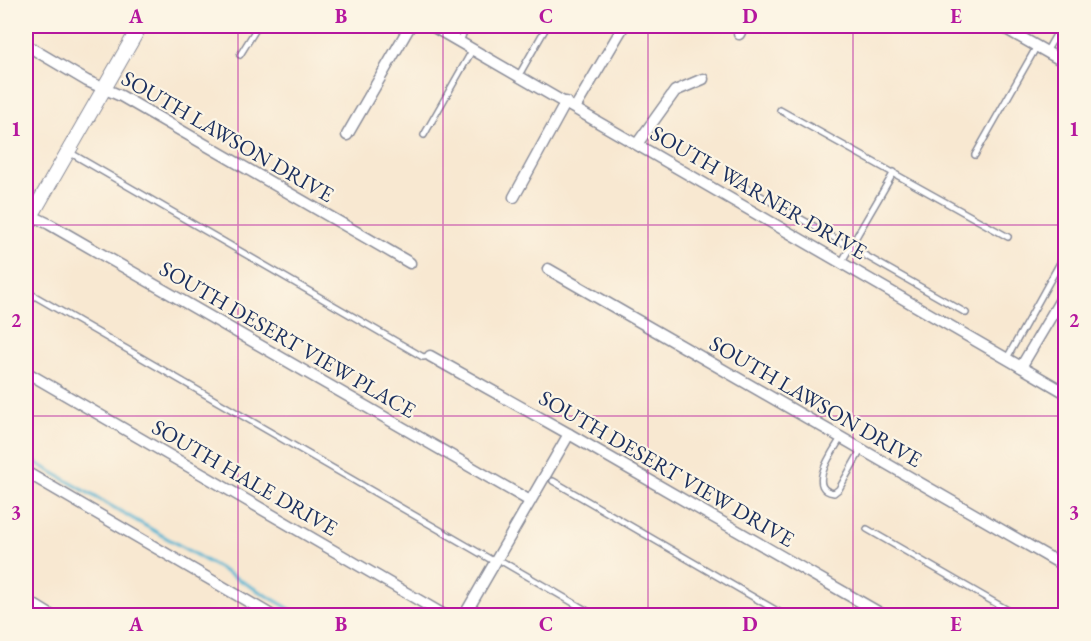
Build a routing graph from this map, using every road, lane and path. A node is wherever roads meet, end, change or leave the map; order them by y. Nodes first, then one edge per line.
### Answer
1 (140, 26) edge
2 (258, 26) edge
3 (410, 26) edge
4 (432, 26) edge
5 (466, 26) edge
6 (548, 26) edge
7 (1001, 26) edge
8 (623, 27) edge
9 (1062, 27) edge
10 (460, 42) junction
11 (26, 45) edge
12 (473, 49) junction
13 (1041, 49) junction
14 (240, 55) dead end
15 (1065, 63) edge
16 (519, 75) junction
17 (703, 79) dead end
18 (104, 88) junction
19 (570, 105) junction
20 (780, 110) dead end
21 (347, 135) dead end
22 (424, 135) dead end
23 (637, 144) junction
24 (68, 152) junction
25 (975, 155) dead end
26 (894, 172) junction
27 (733, 180) dead end
28 (514, 197) dead end
29 (28, 218) edge
30 (1008, 237) dead end
31 (851, 247) junction
32 (1065, 252) edge
33 (410, 263) dead end
34 (842, 263) junction
35 (548, 269) dead end
36 (26, 291) edge
37 (1065, 291) edge
38 (966, 313) dead end
39 (429, 356) joint
40 (1006, 359) junction
41 (1021, 367) junction
42 (26, 372) edge
43 (1065, 393) edge
44 (569, 434) junction
45 (841, 438) junction
46 (861, 450) junction
47 (26, 472) edge
48 (553, 481) dead end
49 (530, 501) junction
50 (867, 529) dead end
51 (499, 562) junction
52 (1065, 567) edge
53 (26, 600) edge
54 (52, 615) edge
55 (273, 615) edge
56 (446, 615) edge
57 (464, 615) edge
58 (596, 615) edge
59 (786, 615) edge
60 (885, 615) edge
61 (1018, 615) edge

1 - 18 street
2 - 14 lane
3 - 21 street
4 - 10 street, SOUTH WARNER DRIVE
5 - 10 lane
6 - 16 lane
7 - 13 street
8 - 19 street
9 - 13 lane
10 - 12 street, SOUTH WARNER DRIVE
11 - 18 street, SOUTH LAWSON DRIVE
12 - 16 street, SOUTH WARNER DRIVE
12 - 22 lane
13 - 15 street
13 - 25 lane
16 - 19 street, SOUTH WARNER DRIVE
17 - 23 street
18 - 24 street
18 - 33 street, SOUTH LAWSON DRIVE
19 - 23 street, SOUTH WARNER DRIVE
19 - 28 street
20 - 26 lane
23 - 34 street, SOUTH WARNER DRIVE
24 - 29 street
24 - 39 lane
26 - 30 lane
26 - 31 lane
27 - 31 lane
29 - 49 street, SOUTH DESERT VIEW PLACE
31 - 34 lane
31 - 38 lane
32 - 40 lane
34 - 40 street, SOUTH WARNER DRIVE
35 - 45 street, SOUTH LAWSON DRIVE
36 - 51 lane
37 - 41 street
39 - 44 street, SOUTH DESERT VIEW DRIVE
40 - 41 street, SOUTH WARNER DRIVE
41 - 43 street, SOUTH WARNER DRIVE
42 - 56 street, SOUTH HALE DRIVE
44 - 49 street
44 - 60 street, SOUTH DESERT VIEW DRIVE
45 - 46 street, SOUTH LAWSON DRIVE
45 - 46 lane
46 - 52 street, SOUTH LAWSON DRIVE
47 - 55 street
48 - 59 lane
49 - 51 street
50 - 61 lane
51 - 57 street
51 - 58 lane
53 - 54 street

